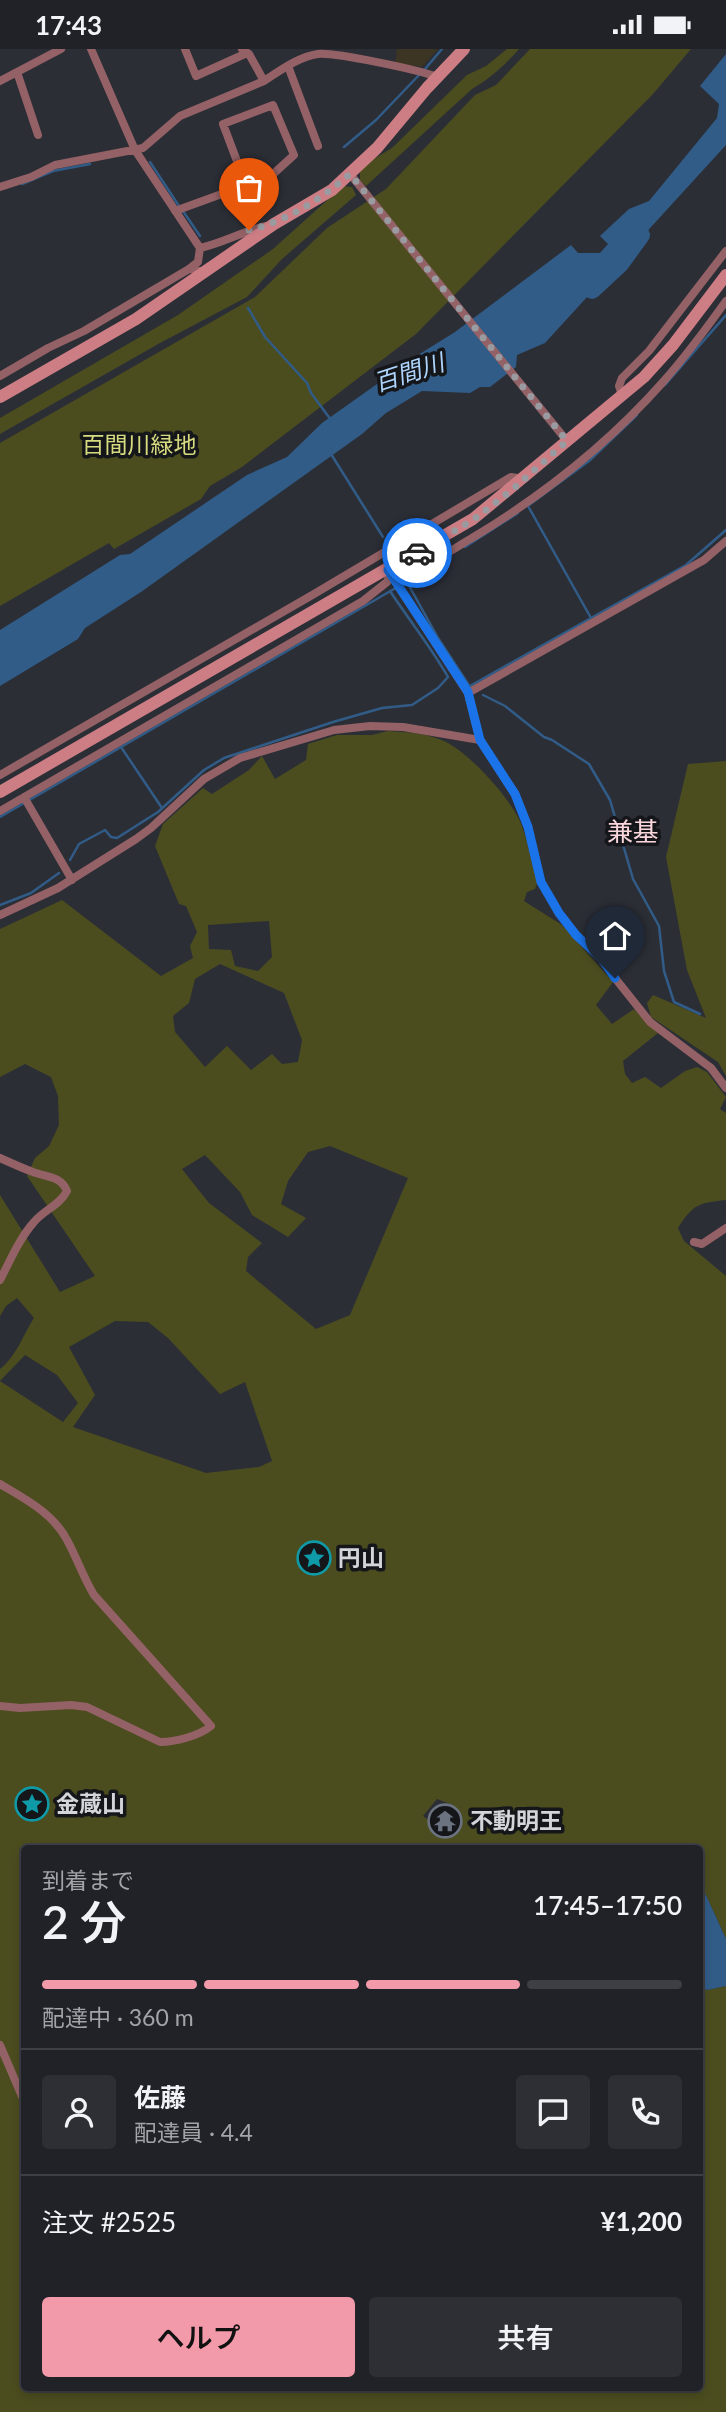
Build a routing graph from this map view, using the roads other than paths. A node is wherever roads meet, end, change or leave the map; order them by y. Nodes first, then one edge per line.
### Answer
1 (61, 49) edge
2 (91, 49) edge
3 (185, 49) edge
4 (462, 50) edge
5 (245, 51) edge
6 (306, 53) edge
7 (288, 67) junction
8 (17, 72) junction
9 (428, 73) junction
10 (0, 81) edge
11 (264, 81) junction
12 (38, 135) dead end
13 (318, 146) dead end
14 (135, 151) junction
15 (352, 177) junction
16 (246, 185) junction
17 (0, 187) edge
18 (180, 210) junction
19 (274, 224) junction
20 (200, 248) junction
21 (726, 251) edge
22 (189, 269) junction
23 (205, 271) junction
24 (726, 275) edge
25 (726, 302) edge
26 (0, 376) edge
27 (622, 395) junction
28 (0, 397) edge
29 (563, 436) junction
30 (523, 479) junction
31 (726, 541) edge
32 (409, 558) junction
33 (389, 572) junction
34 (468, 692) junction
35 (480, 740) junction
36 (0, 775) edge
37 (0, 792) edge
38 (26, 800) junction
39 (0, 811) edge
40 (72, 880) junction
41 (0, 915) edge
42 (726, 1088) edge
43 (0, 1158) edge
44 (726, 1228) edge
45 (694, 1242) dead end
46 (0, 1280) edge
47 (0, 1483) edge
48 (0, 1706) edge
49 (0, 2045) edge
50 (21, 2094) edge

1 - 8 street
2 - 14 street
3 - 5 street
4 - 9 street
5 - 11 street
6 - 7 street
6 - 9 street
7 - 11 street
7 - 13 street
8 - 10 street
8 - 12 street
9 - 15 street
11 - 14 street
14 - 17 street
14 - 18 street
15 - 19 street
15 - 29 street
16 - 16 street
16 - 18 street
18 - 20 street
19 - 20 street
19 - 23 street
20 - 22 street
21 - 27 street
22 - 23 street
22 - 26 street
23 - 28 street
24 - 27 street
25 - 32 street
27 - 29 street
29 - 30 street
30 - 32 street
30 - 36 street
31 - 34 street
32 - 33 street
33 - 34 street
33 - 37 street
33 - 38 street
34 - 35 street
35 - 40 street
35 - 42 street
38 - 39 street
38 - 40 street
40 - 41 street
43 - 46 street
44 - 45 street
47 - 48 street
49 - 50 street

